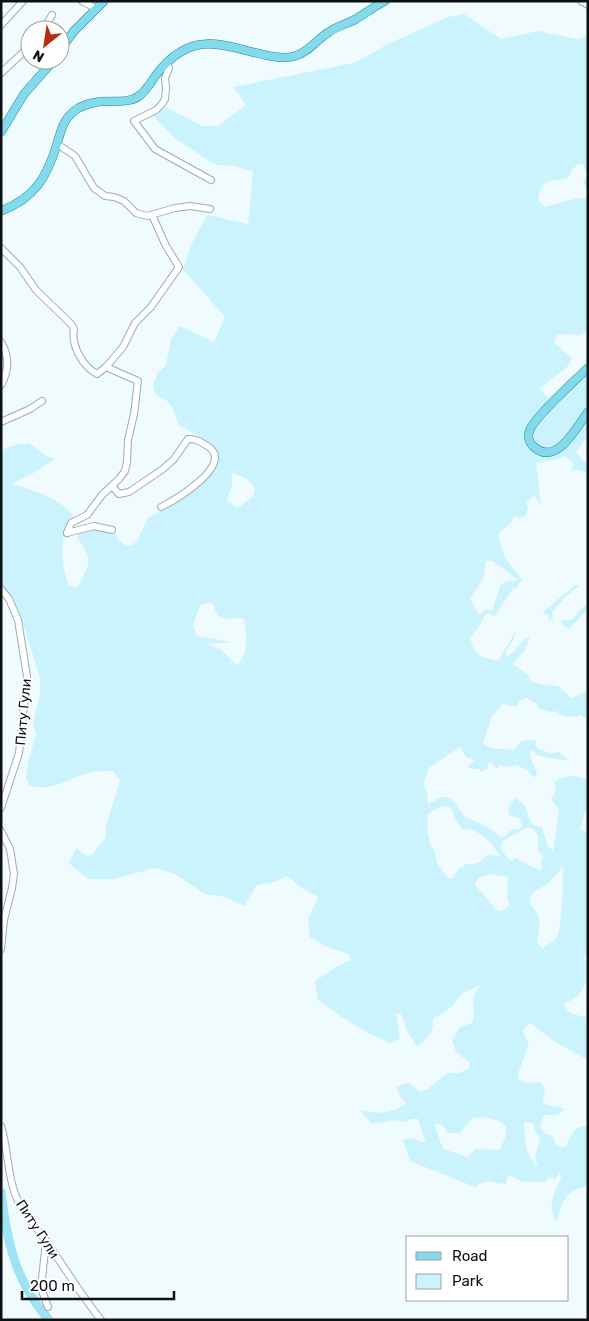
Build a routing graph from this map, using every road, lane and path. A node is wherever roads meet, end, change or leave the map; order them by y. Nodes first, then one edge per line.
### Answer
1 (24, 1) edge
2 (82, 1) edge
3 (104, 1) edge
4 (386, 1) edge
5 (581, 1) edge
6 (588, 5) edge
7 (97, 9) junction
8 (52, 15) dead end
9 (49, 20) edge
10 (1, 25) edge
11 (70, 36) edge
12 (20, 55) edge
13 (167, 62) junction
14 (45, 70) edge
15 (1, 73) edge
16 (1, 132) edge
17 (57, 144) junction
18 (212, 180) dead end
19 (210, 209) dead end
20 (1, 210) edge
21 (152, 215) junction
22 (1, 248) edge
23 (1, 342) edge
24 (106, 367) junction
25 (588, 368) edge
26 (1, 385) edge
27 (42, 401) dead end
28 (588, 412) edge
29 (1, 422) edge
30 (112, 486) junction
31 (161, 507) dead end
32 (112, 530) dead end
33 (1, 589) edge
34 (1, 808) edge
35 (1, 831) edge
36 (1, 949) edge
37 (1, 1126) edge
38 (46, 1241) junction
39 (48, 1307) dead end
40 (102, 1320) edge

1 - 10 street
2 - 7 street
3 - 7 main road
4 - 13 main road
5 - 6 street
7 - 11 main road
8 - 9 street
12 - 15 street
13 - 17 main road
13 - 18 street
14 - 16 main road
17 - 20 main road
17 - 21 street
19 - 21 street
21 - 24 street
22 - 24 street
23 - 26 street
24 - 30 street
25 - 28 main road
27 - 29 street
30 - 31 street
30 - 32 street
33 - 34 street, Питу Гули
35 - 36 street
37 - 38 street, Питу Гули
38 - 39 street
38 - 40 street, Питу Гули

